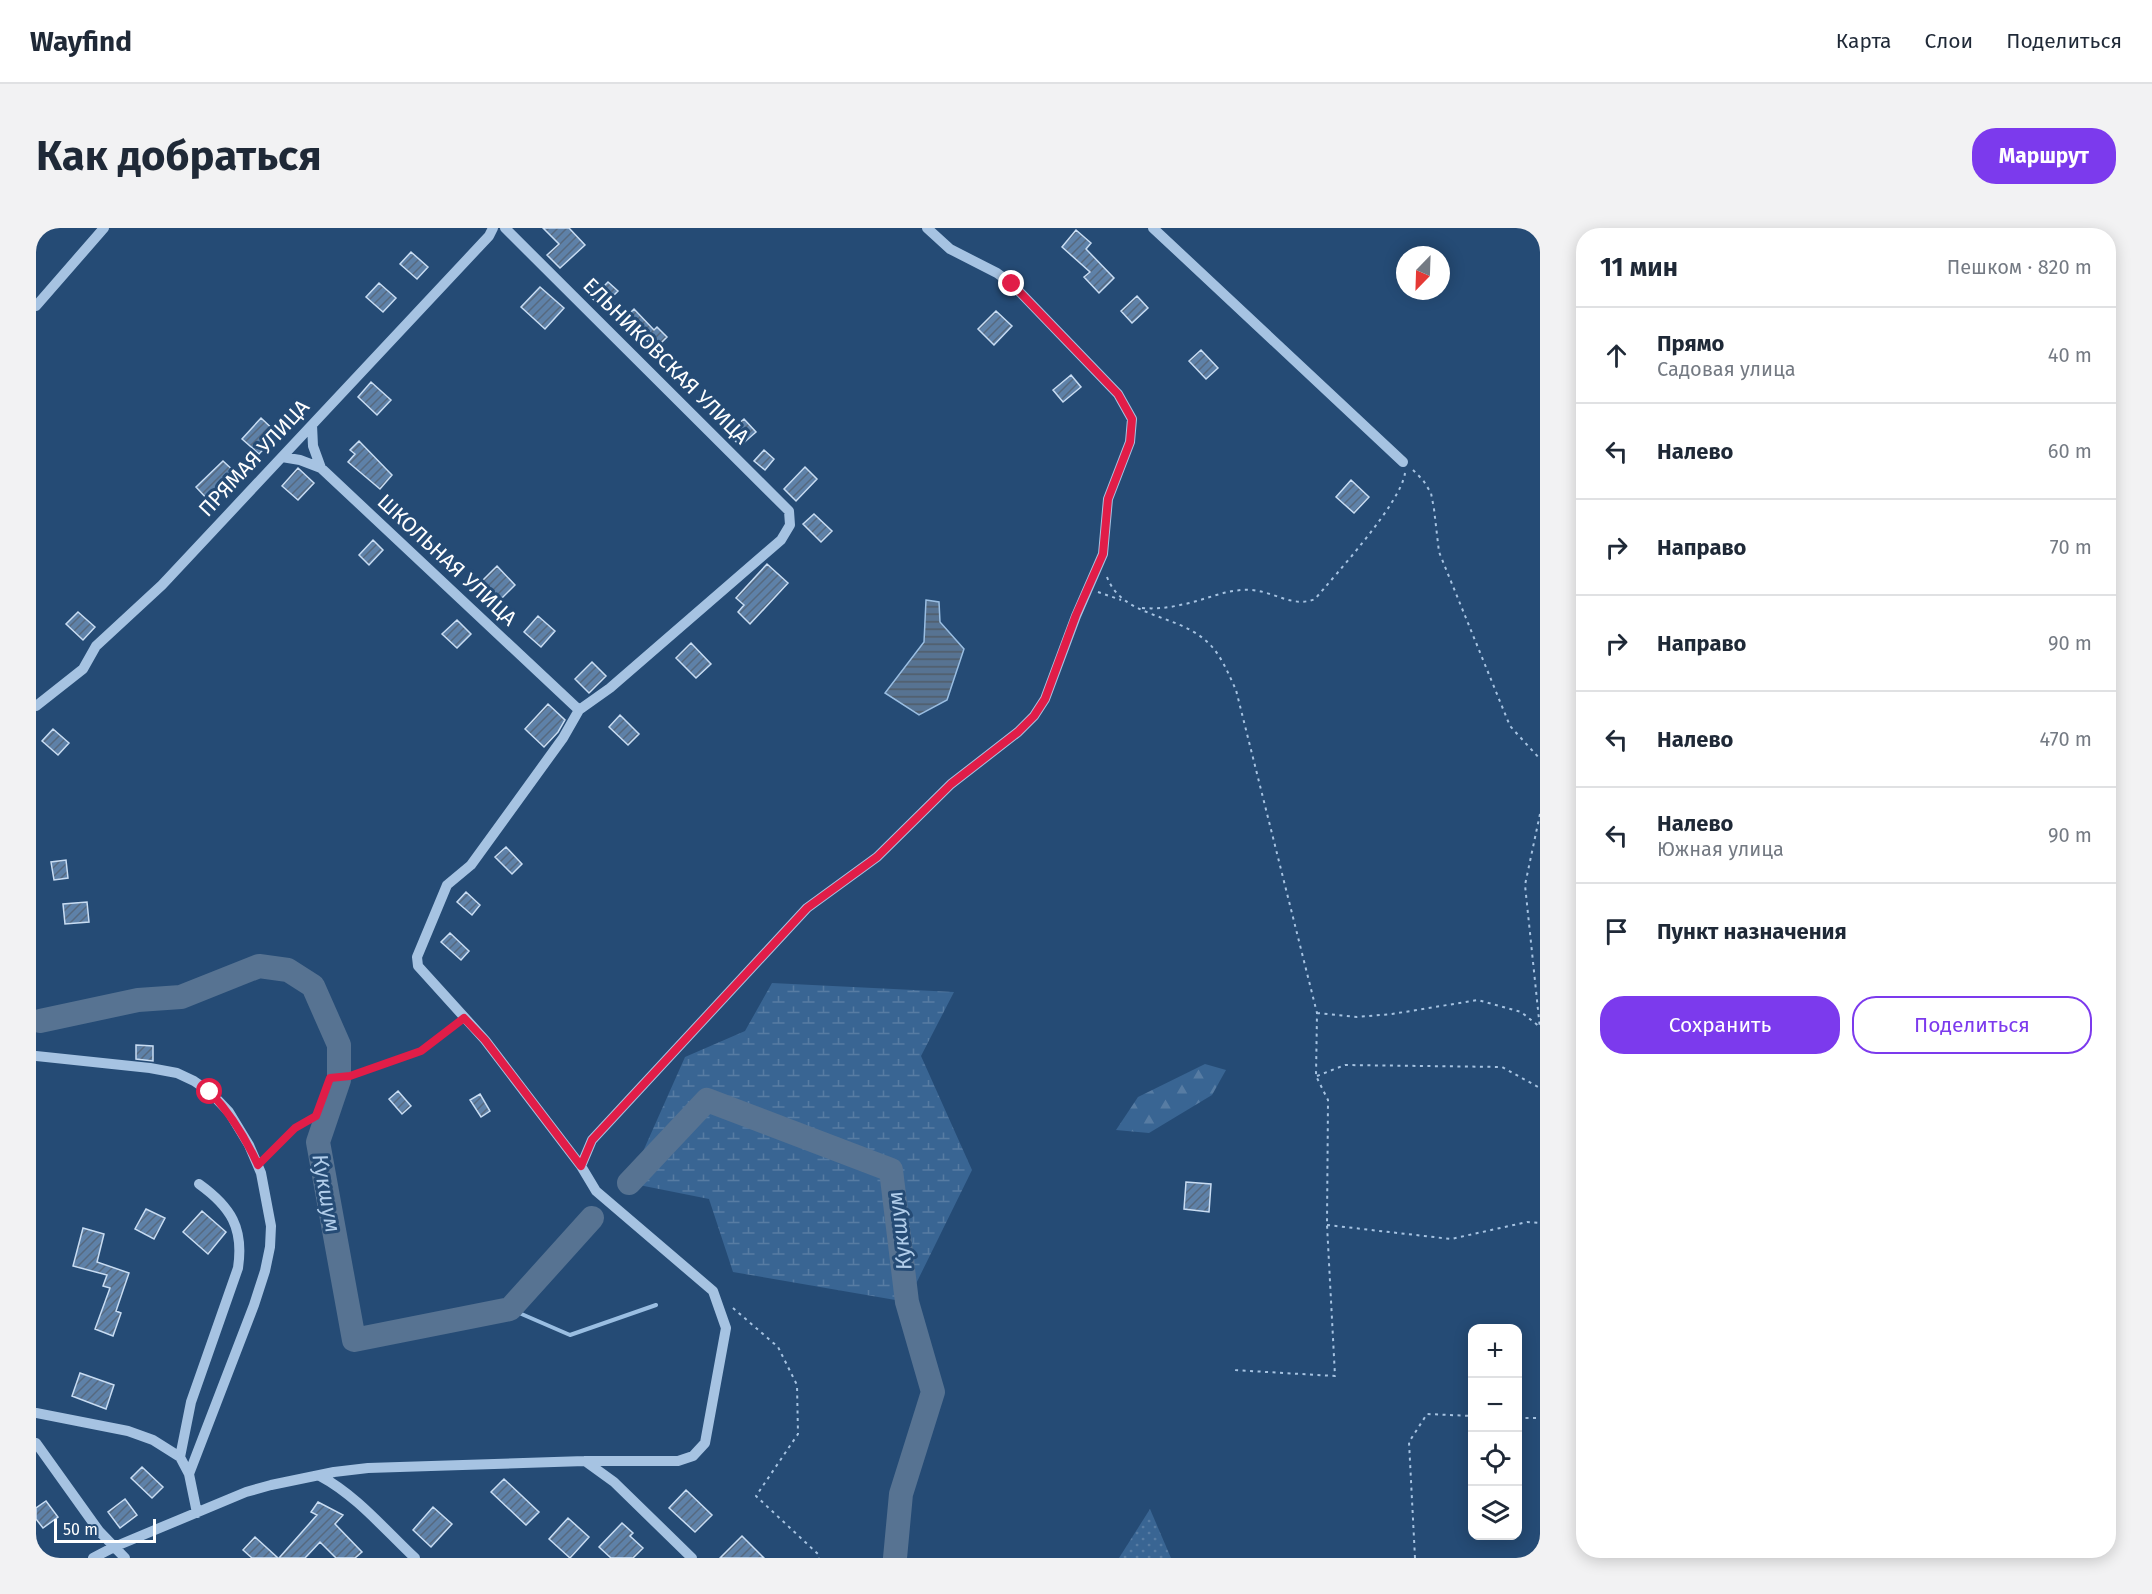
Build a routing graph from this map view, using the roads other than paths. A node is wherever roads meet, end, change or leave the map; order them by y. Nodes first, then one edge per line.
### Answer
1 (104, 228) edge
2 (493, 228) edge
3 (505, 228) edge
4 (927, 228) edge
5 (1154, 228) edge
6 (36, 306) edge
7 (312, 425) junction
8 (282, 457) junction
9 (1403, 462) road end
10 (321, 468) junction
11 (36, 706) edge
12 (579, 710) junction
13 (36, 1056) edge
14 (581, 1166) junction
15 (199, 1184) dead end
16 (36, 1413) edge
17 (36, 1443) edge
18 (180, 1457) junction
19 (585, 1461) junction
20 (189, 1474) junction
21 (320, 1476) junction
22 (197, 1513) junction
23 (114, 1547) junction
24 (93, 1558) edge
25 (125, 1558) edge
26 (415, 1558) edge
27 (692, 1558) edge

1 - 6 street
2 - 7 street, ПРЯМАЯ УЛИЦА
3 - 12 street, ЕЛЬНИКОВСКАЯ УЛИЦА
4 - 14 street
5 - 9 street
7 - 8 street, ПРЯМАЯ УЛИЦА
7 - 10 street
8 - 10 street
8 - 11 street, ПРЯМАЯ УЛИЦА
10 - 12 street, ШКОЛЬНАЯ УЛИЦА
12 - 14 street
13 - 20 street
14 - 19 street
15 - 18 street
16 - 18 street
17 - 23 street
18 - 20 street
19 - 21 street
19 - 27 street
20 - 22 street
21 - 22 street
21 - 26 street
22 - 23 street
23 - 24 street
23 - 25 street

